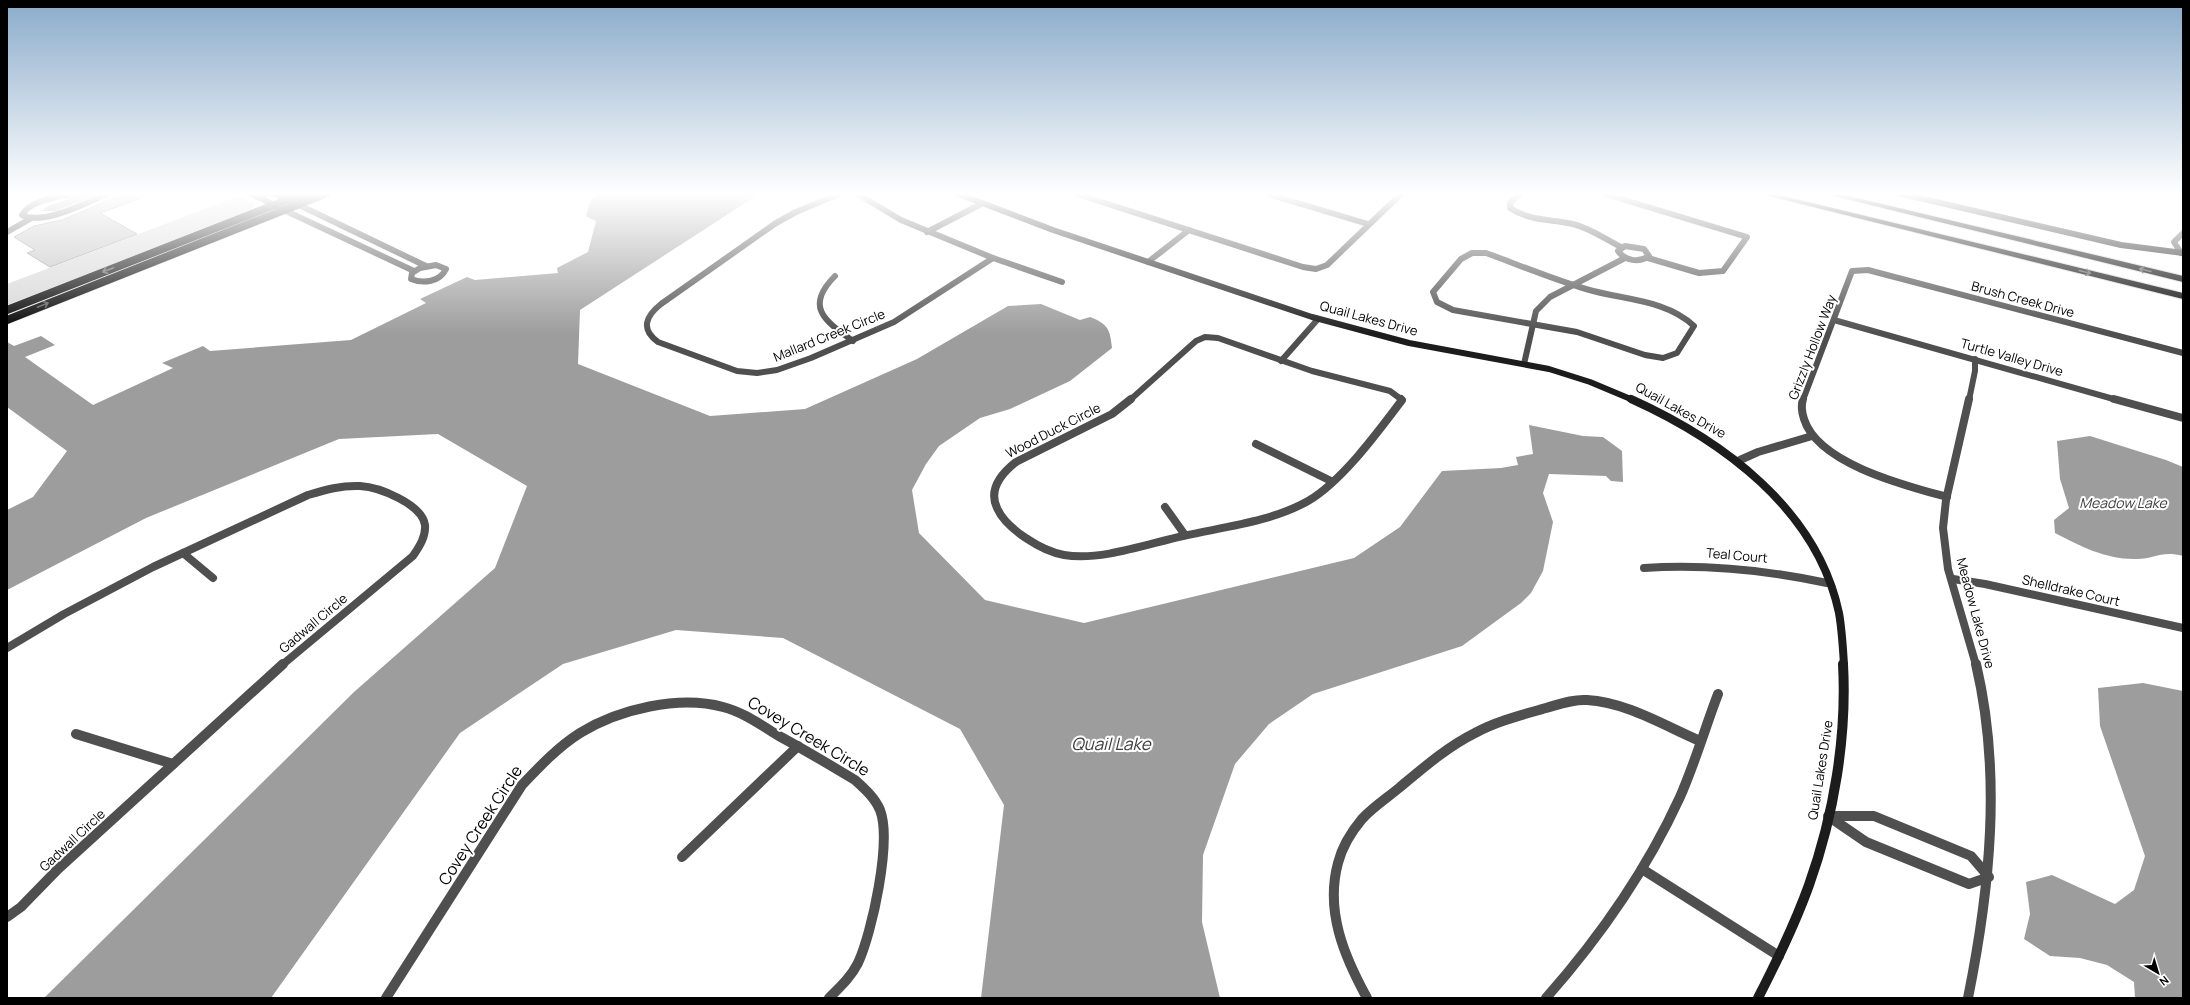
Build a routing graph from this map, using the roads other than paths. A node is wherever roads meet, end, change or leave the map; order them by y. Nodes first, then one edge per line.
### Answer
1 (185, 240) edge
2 (209, 240) edge
3 (348, 240) edge
4 (372, 240) edge
5 (751, 240) edge
6 (947, 240) edge
7 (1085, 240) edge
8 (1176, 240) edge
9 (1220, 240) edge
10 (1352, 240) edge
11 (1606, 240) edge
12 (1745, 240) edge
13 (1953, 240) edge
14 (2021, 240) edge
15 (2098, 240) edge
16 (2176, 240) edge
17 (1621, 247) junction
18 (2182, 253) edge
19 (993, 258) junction
20 (1625, 258) junction
21 (1648, 258) junction
22 (1148, 262) junction
23 (426, 266) junction
24 (1857, 269) joint
25 (414, 271) junction
26 (834, 276) dead end
27 (2183, 279) edge
28 (1062, 282) dead end
29 (1576, 286) junction
30 (2183, 296) edge
31 (7, 310) edge
32 (1318, 319) junction
33 (7, 320) edge
34 (1834, 320) junction
35 (1531, 324) junction
36 (853, 341) junction
37 (2183, 353) edge
38 (1975, 359) junction
39 (1281, 361) junction
40 (1524, 364) junction
41 (2183, 418) edge
42 (1812, 436) junction
43 (1256, 444) dead end
44 (1740, 460) junction
45 (1331, 481) junction
46 (1947, 497) junction
47 (1165, 507) dead end
48 (1185, 535) junction
49 (183, 553) junction
50 (1644, 568) dead end
51 (213, 578) dead end
52 (1953, 579) junction
53 (1827, 583) junction
54 (2183, 628) edge
55 (7, 648) edge
56 (1718, 694) dead end
57 (76, 734) dead end
58 (1700, 742) junction
59 (798, 746) junction
60 (172, 764) junction
61 (1828, 816) junction
62 (682, 857) dead end
63 (1642, 869) junction
64 (1989, 876) junction
65 (7, 917) edge
66 (1779, 956) junction
67 (386, 998) edge
68 (829, 998) edge
69 (1367, 998) edge
70 (1546, 998) edge
71 (1758, 998) edge
72 (1968, 998) edge

1 -> 31 main road
33 -> 2 main road
3 - 25 street
4 - 23 street
5 - 36 street, Mallard Creek Circle
6 - 19 street
7 - 22 main road, Quail Lakes Drive
8 - 22 street
9 - 10 street
11 - 17 street
12 - 21 street
13 -> 30 highway
27 -> 14 highway
15 - 18 main road
16 - 18 street
17 - 20 street
17 - 21 street
19 - 28 street
19 - 36 street, Mallard Creek Circle
20 - 21 street
20 - 29 street
22 - 32 main road, Quail Lakes Drive
23 - 25 street
23 - 25 street
24 - 34 street, Grizzly Hollow Way
24 - 37 street, Brush Creek Drive
26 - 36 street
29 - 35 street
29 - 35 street
29 - 35 street
32 - 39 street
32 - 40 main road, Quail Lakes Drive
34 - 38 street, Turtle Valley Drive
34 - 42 street, Grizzly Hollow Way
35 - 40 street
38 - 41 street, Turtle Valley Drive
38 - 46 street, Meadow Lake Drive
39 - 45 street, Wood Duck Circle
39 - 48 street, Wood Duck Circle
40 - 44 main road, Quail Lakes Drive
42 - 44 street
42 - 46 street
43 - 45 street
44 - 53 main road, Quail Lakes Drive
45 - 48 street, Wood Duck Circle
46 - 52 street, Meadow Lake Drive
47 - 48 street
49 - 51 street
49 - 55 street, Gadwall Circle
49 - 60 street, Gadwall Circle
50 - 53 street, Teal Court
52 - 54 street, Shelldrake Court
52 - 64 street, Meadow Lake Drive
53 - 61 main road, Quail Lakes Drive
56 - 58 street
57 - 60 street
58 - 63 street
58 - 69 street
59 - 62 street
59 - 67 street, Covey Creek Circle
59 - 68 street, Covey Creek Circle
60 - 65 street, Gadwall Circle
61 - 64 street
61 - 64 street
61 - 66 main road, Quail Lakes Drive
63 - 66 street
63 - 70 street
64 - 72 street, Meadow Lake Drive
66 - 71 main road, Quail Lakes Drive

